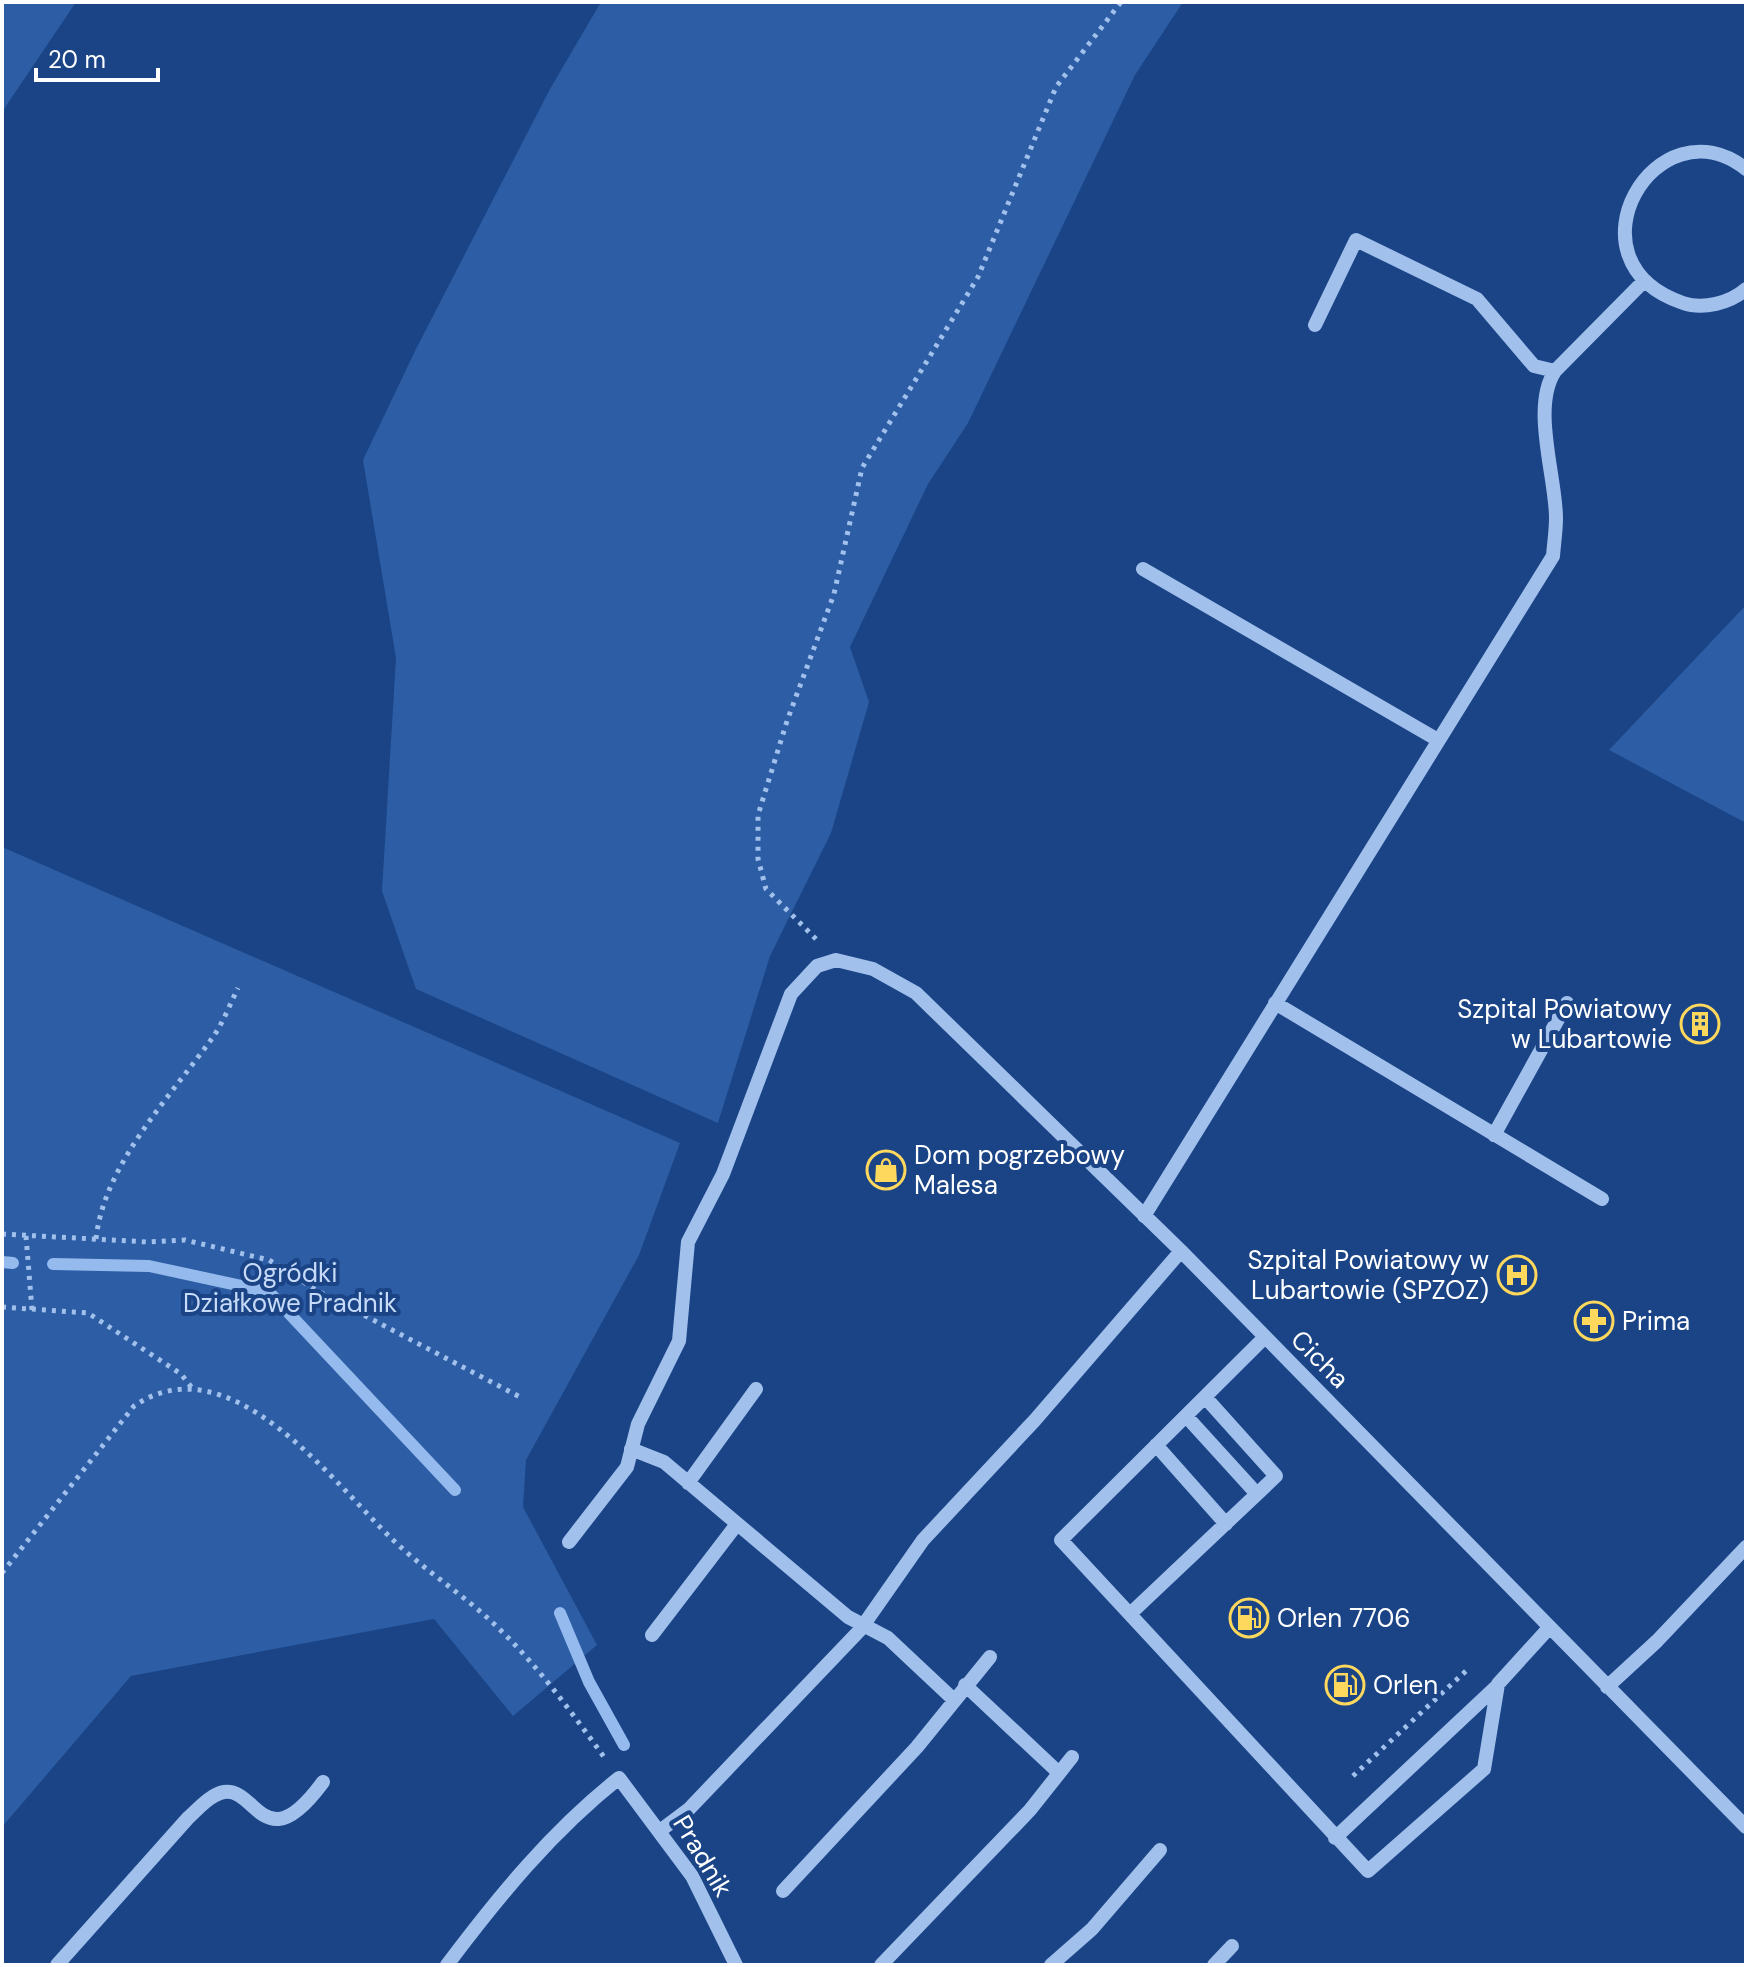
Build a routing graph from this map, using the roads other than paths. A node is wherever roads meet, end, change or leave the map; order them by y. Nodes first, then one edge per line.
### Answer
1 (1746, 169) edge
2 (1644, 281) junction
3 (1746, 289) edge
4 (1315, 325) dead end
5 (1555, 371) junction
6 (1143, 569) dead end
7 (1438, 740) junction
8 (1275, 1003) junction
9 (1567, 1003) dead end
10 (1494, 1135) junction
11 (1602, 1199) dead end
12 (1144, 1216) junction
13 (1181, 1251) junction
14 (1264, 1338) junction
15 (756, 1389) dead end
16 (1205, 1397) junction
17 (1186, 1416) junction
18 (1156, 1445) junction
19 (631, 1449) junction
20 (688, 1483) junction
21 (1257, 1494) junction
22 (737, 1524) junction
23 (1226, 1524) junction
24 (569, 1542) dead end
25 (1746, 1547) edge
26 (1130, 1614) junction
27 (862, 1626) junction
28 (1549, 1628) junction
29 (652, 1635) dead end
30 (990, 1657) dead end
31 (1498, 1684) junction
32 (965, 1685) junction
33 (1607, 1687) junction
34 (953, 1699) junction
35 (1072, 1757) dead end
36 (1058, 1772) junction
37 (323, 1782) dead end
38 (1746, 1827) edge
39 (661, 1830) junction
40 (1335, 1838) junction
41 (1160, 1850) dead end
42 (783, 1891) dead end
43 (1232, 1946) dead end
44 (57, 1965) edge
45 (447, 1965) edge
46 (736, 1965) edge
47 (881, 1965) edge
48 (1051, 1965) edge
49 (1214, 1965) edge

1 - 2 street
2 - 3 street
2 - 5 street
4 - 5 street
5 - 7 street
6 - 7 street
7 - 8 street
8 - 10 street
8 - 12 street
9 - 10 street
10 - 11 street
12 - 13 street, Cicha
12 - 19 street, Cicha
13 - 14 street, Cicha
13 - 27 street
14 - 16 street
14 - 28 street, Cicha
15 - 20 street
16 - 17 street
16 - 21 street
17 - 18 street
17 - 21 street
18 - 23 street
18 - 26 street
19 - 20 street
19 - 24 street
20 - 22 street
21 - 23 street
22 - 27 street
22 - 29 street
23 - 26 street
25 - 33 street
26 - 40 street
27 - 34 street
27 - 39 street
28 - 31 street
28 - 33 street, Cicha
30 - 32 street
31 - 40 street
31 - 40 street
32 - 34 street
32 - 36 street
33 - 38 street, Cicha
34 - 42 street
35 - 36 street
36 - 47 street
37 - 44 street
39 - 45 street, Pradnik
39 - 46 street, Pradnik
41 - 48 street
43 - 49 street

